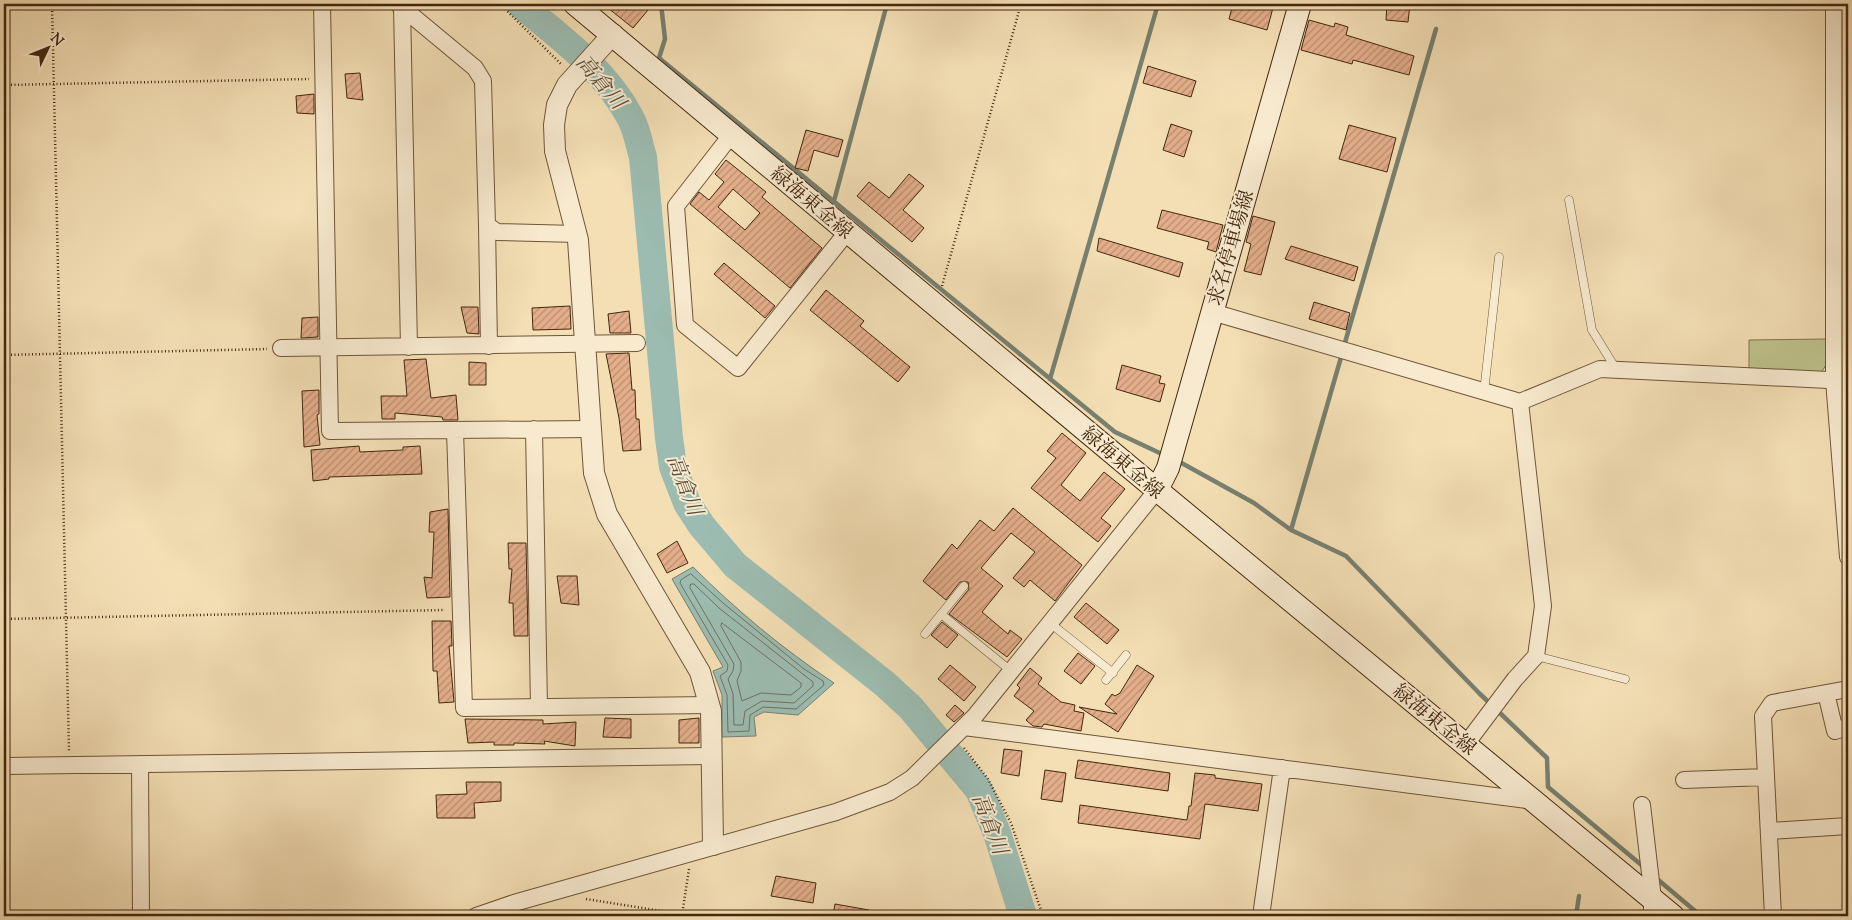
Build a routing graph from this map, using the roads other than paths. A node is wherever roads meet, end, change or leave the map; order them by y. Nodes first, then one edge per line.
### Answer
1 (322, 4) edge
2 (576, 4) edge
3 (1300, 4) edge
4 (1834, 4) edge
5 (400, 6) edge
6 (607, 40) junction
7 (732, 134) junction
8 (1569, 200) dead end
9 (487, 225) junction
10 (848, 231) junction
11 (576, 234) junction
12 (1499, 257) dead end
13 (1212, 312) junction
14 (637, 343) dead end
15 (585, 344) junction
16 (489, 346) junction
17 (409, 347) junction
18 (281, 348) road end
19 (328, 348) junction
20 (1616, 369) junction
21 (1841, 381) edge
22 (1484, 393) junction
23 (1520, 402) junction
24 (534, 429) junction
25 (591, 429) junction
26 (455, 430) junction
27 (1157, 490) junction
28 (1848, 557) edge
29 (964, 586) dead end
30 (941, 614) junction
31 (1050, 623) junction
32 (926, 634) dead end
33 (1126, 656) dead end
34 (1536, 656) junction
35 (1011, 671) junction
36 (1112, 672) junction
37 (1625, 679) dead end
38 (1106, 680) dead end
39 (1848, 689) edge
40 (1826, 693) junction
41 (710, 705) junction
42 (539, 707) junction
43 (1848, 727) edge
44 (957, 735) junction
45 (1466, 744) junction
46 (710, 756) junction
47 (140, 764) junction
48 (4, 766) edge
49 (1282, 768) junction
50 (1766, 777) junction
51 (1684, 780) dead end
52 (1536, 801) junction
53 (1642, 805) dead end
54 (1848, 826) edge
55 (1769, 831) junction
56 (713, 845) junction
57 (1652, 908) edge
58 (141, 916) edge
59 (476, 916) edge
60 (1261, 916) edge
61 (1673, 916) edge
62 (1773, 916) edge

1 - 19 street
2 - 6 main road, 緑海東金線
3 - 13 main road, 求名停車場線
4 - 21 street
5 - 9 street
5 - 17 street
6 - 7 main road, 緑海東金線
6 - 11 street
7 - 10 main road, 緑海東金線
7 - 10 street
8 - 20 lane
9 - 11 street
9 - 16 street
10 - 27 main road, 緑海東金線
11 - 15 street
12 - 22 lane
13 - 22 street
13 - 27 main road, 求名停車場線
14 - 15 street
15 - 16 street
15 - 25 street
16 - 17 street
17 - 19 street
18 - 19 street
19 - 26 street
20 - 21 street
20 - 23 street
21 - 28 street
22 - 23 street
23 - 34 street
24 - 25 street
24 - 26 street
24 - 42 street
25 - 41 street
26 - 42 street
27 - 31 street
27 - 45 main road, 緑海東金線
29 - 30 lane
30 - 32 lane
30 - 35 lane
31 - 35 street
31 - 36 lane
33 - 36 lane
34 - 37 lane
34 - 45 street
35 - 44 street
36 - 38 lane
39 - 40 street
40 - 43 street
40 - 50 street
41 - 42 street
41 - 46 street
44 - 49 street
44 - 56 street
45 - 52 main road, 緑海東金線
46 - 47 street
46 - 56 street
47 - 48 street
47 - 58 street
49 - 52 street
49 - 60 street
50 - 51 street
50 - 55 street
52 - 57 main road, 緑海東金線
53 - 57 street
54 - 55 street
55 - 62 street
56 - 59 street
57 - 61 main road, 緑海東金線

